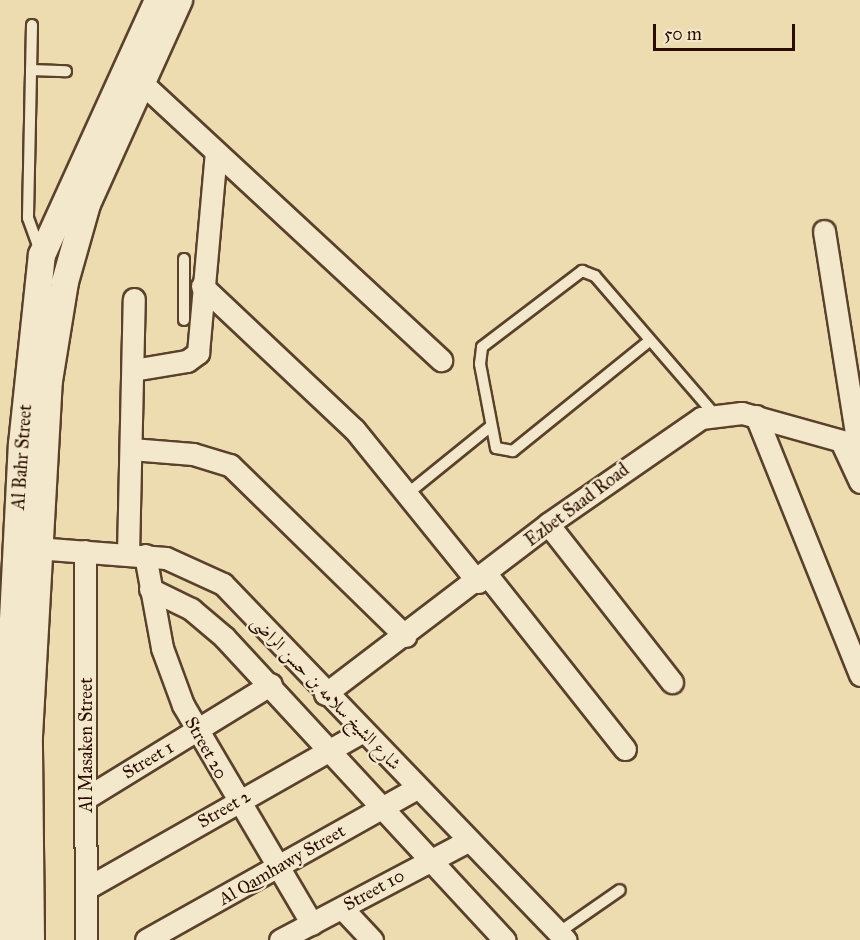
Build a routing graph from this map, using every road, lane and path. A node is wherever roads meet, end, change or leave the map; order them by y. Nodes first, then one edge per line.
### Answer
1 (158, 0) edge
2 (179, 0) edge
3 (32, 25) dead end
4 (31, 70) junction
5 (66, 71) dead end
6 (142, 83) junction
7 (216, 153) junction
8 (824, 231) dead end
9 (184, 259) dead end
10 (41, 265) junction
11 (65, 282) junction
12 (196, 293) junction
13 (134, 299) dead end
14 (184, 320) dead end
15 (648, 342) junction
16 (441, 360) dead end
17 (133, 370) junction
18 (714, 414) junction
19 (756, 416) junction
20 (491, 426) junction
21 (853, 444) edge
22 (131, 448) junction
23 (860, 482) edge
24 (406, 494) junction
25 (548, 524) junction
26 (36, 548) junction
27 (86, 551) junction
28 (137, 554) junction
29 (483, 578) junction
30 (150, 589) junction
31 (405, 636) junction
32 (860, 675) edge
33 (672, 682) dead end
34 (271, 684) junction
35 (325, 694) junction
36 (4, 718) edge
37 (195, 732) junction
38 (362, 732) junction
39 (329, 749) junction
40 (625, 749) dead end
41 (417, 788) junction
42 (86, 798) junction
43 (237, 802) junction
44 (381, 807) junction
45 (468, 841) junction
46 (429, 860) junction
47 (280, 870) junction
48 (87, 888) junction
49 (620, 890) dead end
50 (342, 908) junction
51 (312, 924) junction
52 (561, 936) edge
53 (8, 940) edge
54 (31, 940) edge
55 (86, 940) edge
56 (146, 940) edge
57 (280, 940) edge
58 (371, 940) edge
59 (505, 940) edge

1 - 10 street, Al Bahr Street
2 - 6 street, Al Bahr Street
3 - 4 lane
4 - 5 lane
4 - 10 lane
6 - 7 street
6 - 11 street, Al Bahr Street
7 - 12 street
7 - 16 street
8 - 21 street
9 - 12 lane
10 - 11 street
10 - 36 street, Al Bahr Street
11 - 26 street, Al Bahr Street
12 - 14 lane
12 - 17 street
12 - 24 street
13 - 17 street, Street 20
15 - 18 lane
15 - 20 lane
15 - 20 lane
17 - 22 street, Street 20
18 - 19 street, Ezbet Saad Road
18 - 25 street, Ezbet Saad Road
19 - 21 street, Ezbet Saad Road
19 - 32 street
20 - 24 lane
21 - 23 street
22 - 28 street, Street 20
22 - 31 street
24 - 29 street
25 - 29 street, Ezbet Saad Road
25 - 33 street
26 - 27 street, شارع الشيخ سلامه بن حسن الراضى
26 - 54 street, Al Bahr Street
27 - 28 street, شارع الشيخ سلامه بن حسن الراضى
27 - 42 street, Al Masaken Street
28 - 30 street, Street 20
28 - 35 street, شارع الشيخ سلامه بن حسن الراضى
29 - 31 street, Ezbet Saad Road
29 - 40 street
30 - 34 street, شارع الشيخ سلامه بن حسن الراضى
30 - 37 street, Street 20
31 - 35 street, Ezbet Saad Road
34 - 37 street, Street 1
34 - 39 street, شارع الشيخ سلامه بن حسن الراضى
35 - 38 street, شارع الشيخ سلامه بن حسن الراضى
36 - 53 street, Al Bahr Street
37 - 42 street, Street 1
37 - 43 street, Street 20
38 - 39 street, Street 2
38 - 41 street, شارع الشيخ سلامه بن حسن الراضى
39 - 43 street, Street 2
39 - 44 street, شارع الشيخ سلامه بن حسن الراضى
41 - 44 street, Al Qamhawy Street
41 - 45 street, شارع الشيخ سلامه بن حسن الراضى
42 - 48 street, Al Masaken Street
43 - 47 street, Street 20
43 - 48 street, Street 2
44 - 46 street, شارع الشيخ سلامه بن حسن الراضى
44 - 47 street, Al Qamhawy Street
45 - 46 street, Street 10
45 - 52 street, شارع الشيخ سلامه بن حسن الراضى
46 - 50 street, Street 10
46 - 59 street, شارع الشيخ سلامه بن حسن الراضى
47 - 51 street, Street 20
47 - 56 street, Al Qamhawy Street
48 - 55 street, Al Masaken Street
49 - 52 lane
50 - 51 street, Street 10
50 - 58 street
51 - 57 street, Street 10

